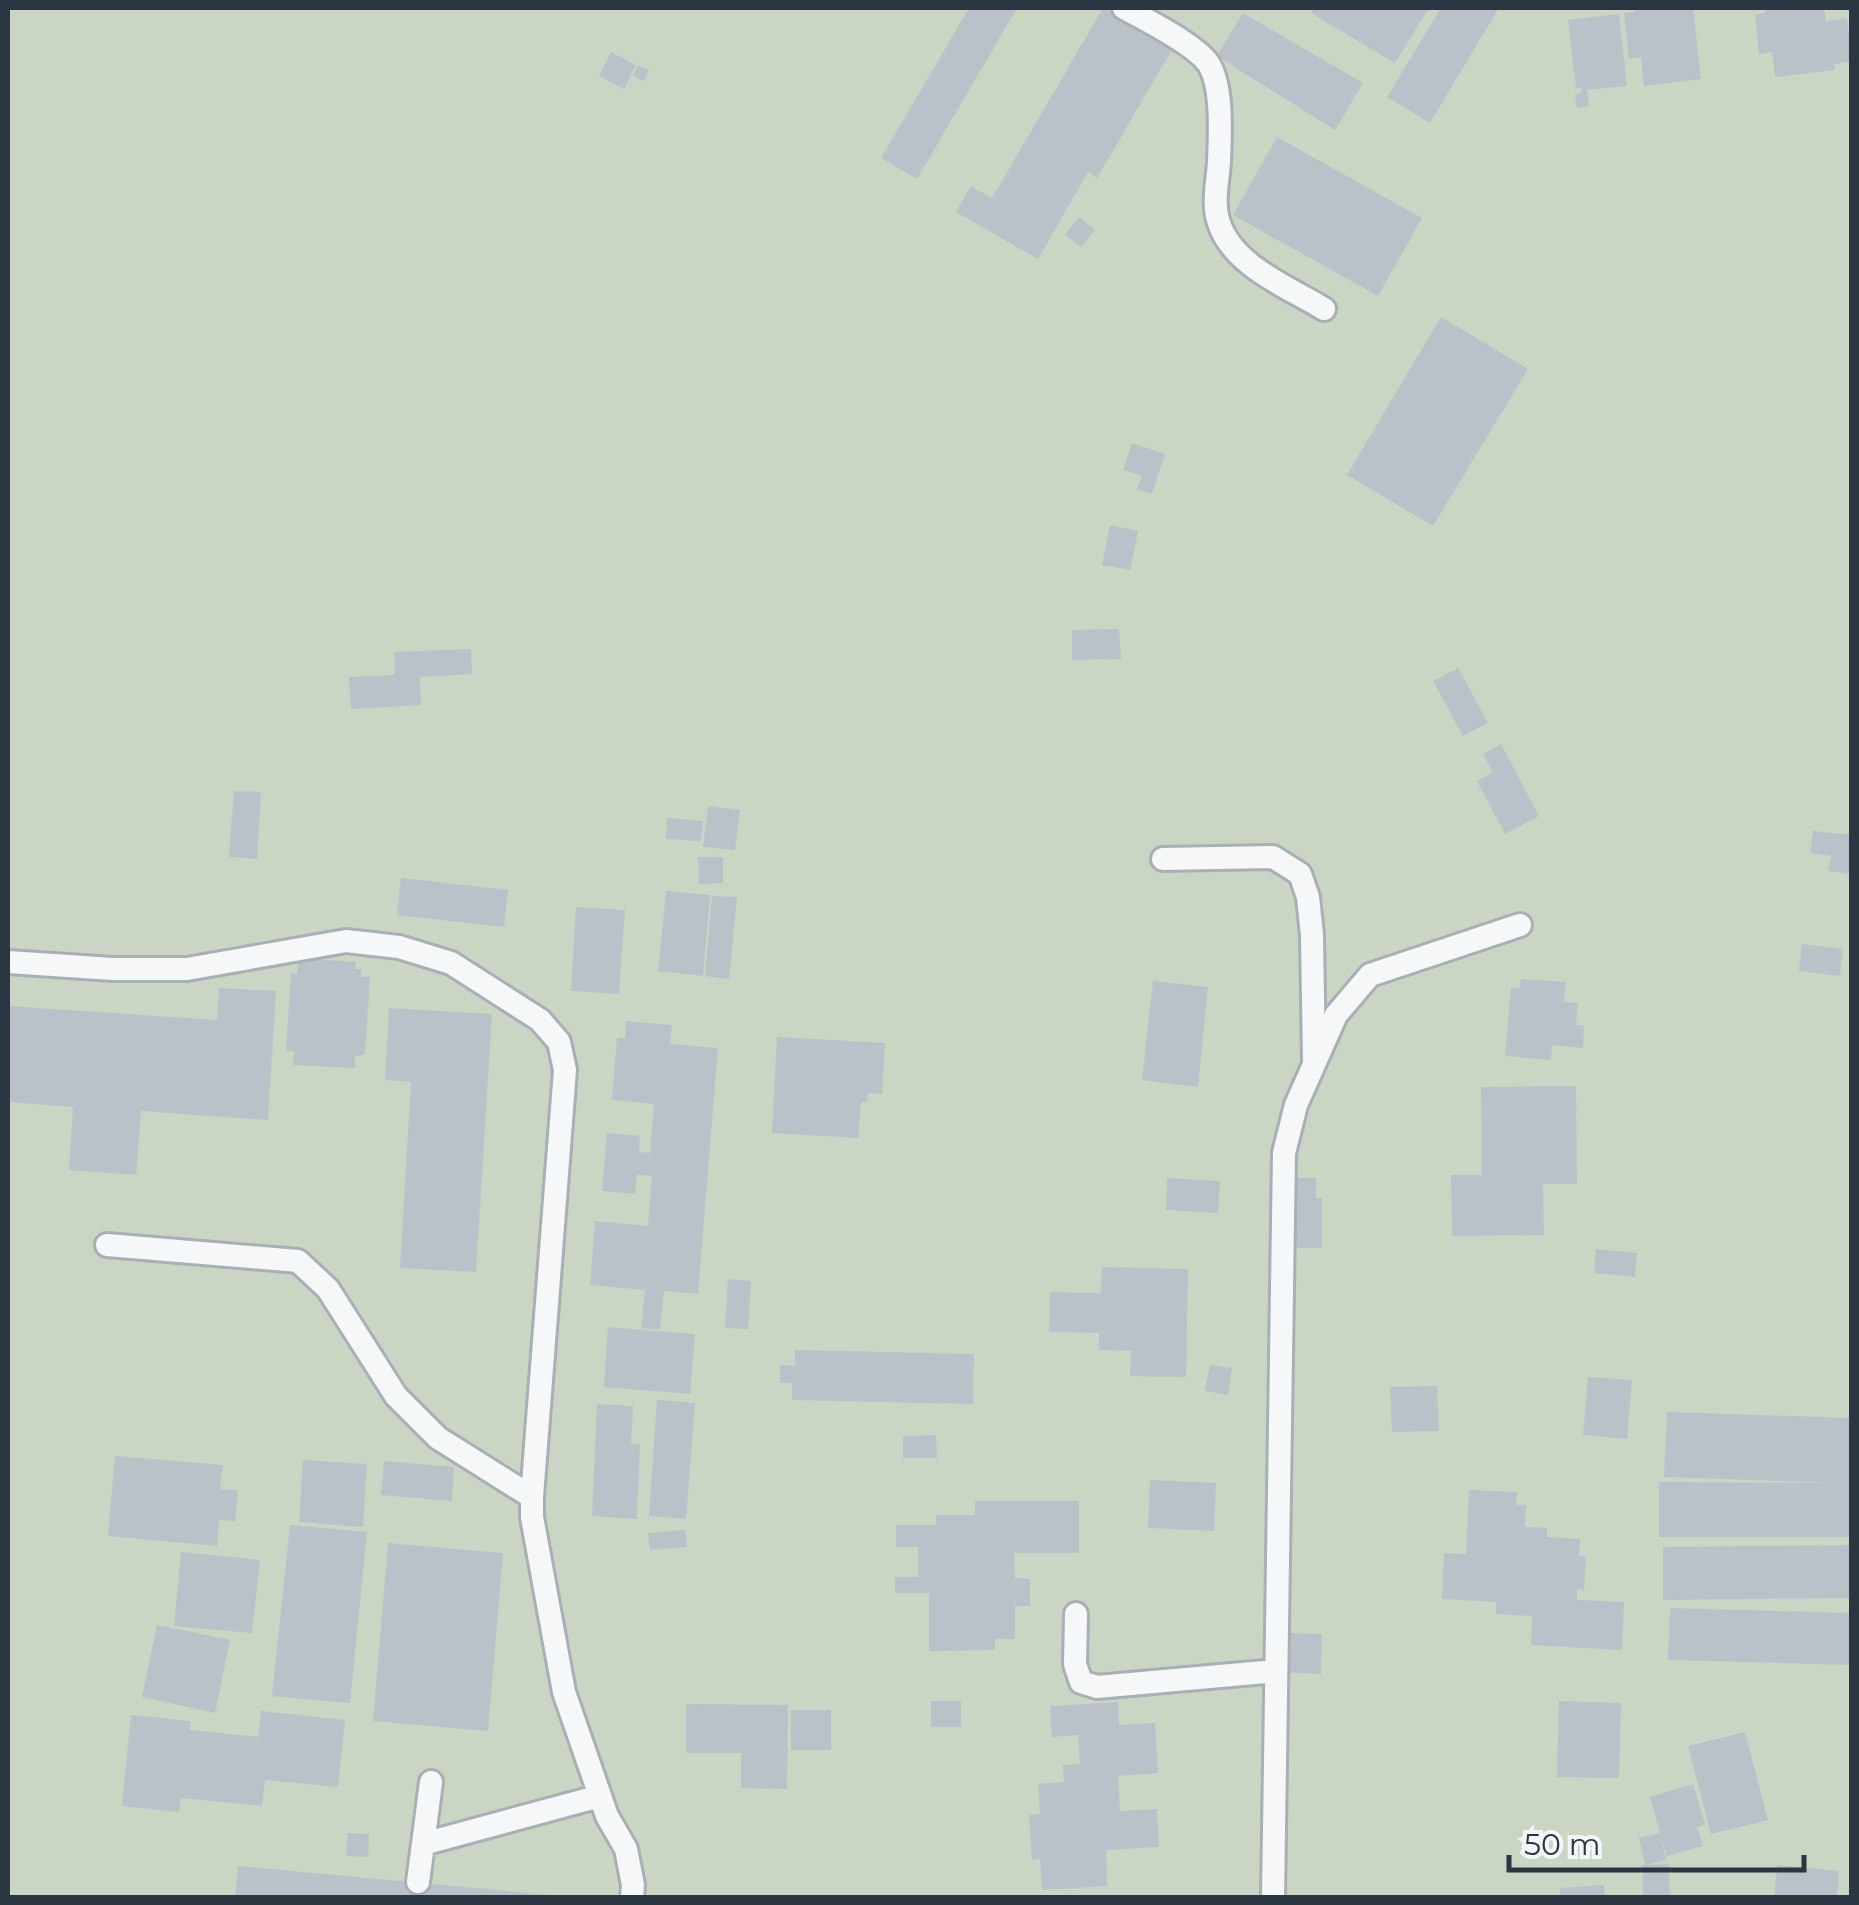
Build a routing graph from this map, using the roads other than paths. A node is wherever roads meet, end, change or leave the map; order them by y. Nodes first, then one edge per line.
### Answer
1 (1124, 8) edge
2 (1324, 309) dead end
3 (1163, 859) dead end
4 (1520, 925) dead end
5 (8, 962) edge
6 (1314, 1069) junction
7 (107, 1245) dead end
8 (532, 1497) junction
9 (1076, 1614) dead end
10 (1276, 1671) junction
11 (431, 1782) dead end
12 (600, 1796) junction
13 (423, 1844) junction
14 (418, 1882) dead end
15 (632, 1898) edge
16 (1273, 1898) edge

1 - 2 lane
3 - 6 lane
4 - 6 lane
5 - 8 lane
6 - 10 lane
7 - 8 lane
8 - 12 lane
9 - 10 lane
10 - 16 lane
11 - 13 lane
12 - 13 lane
12 - 15 lane
13 - 14 lane

